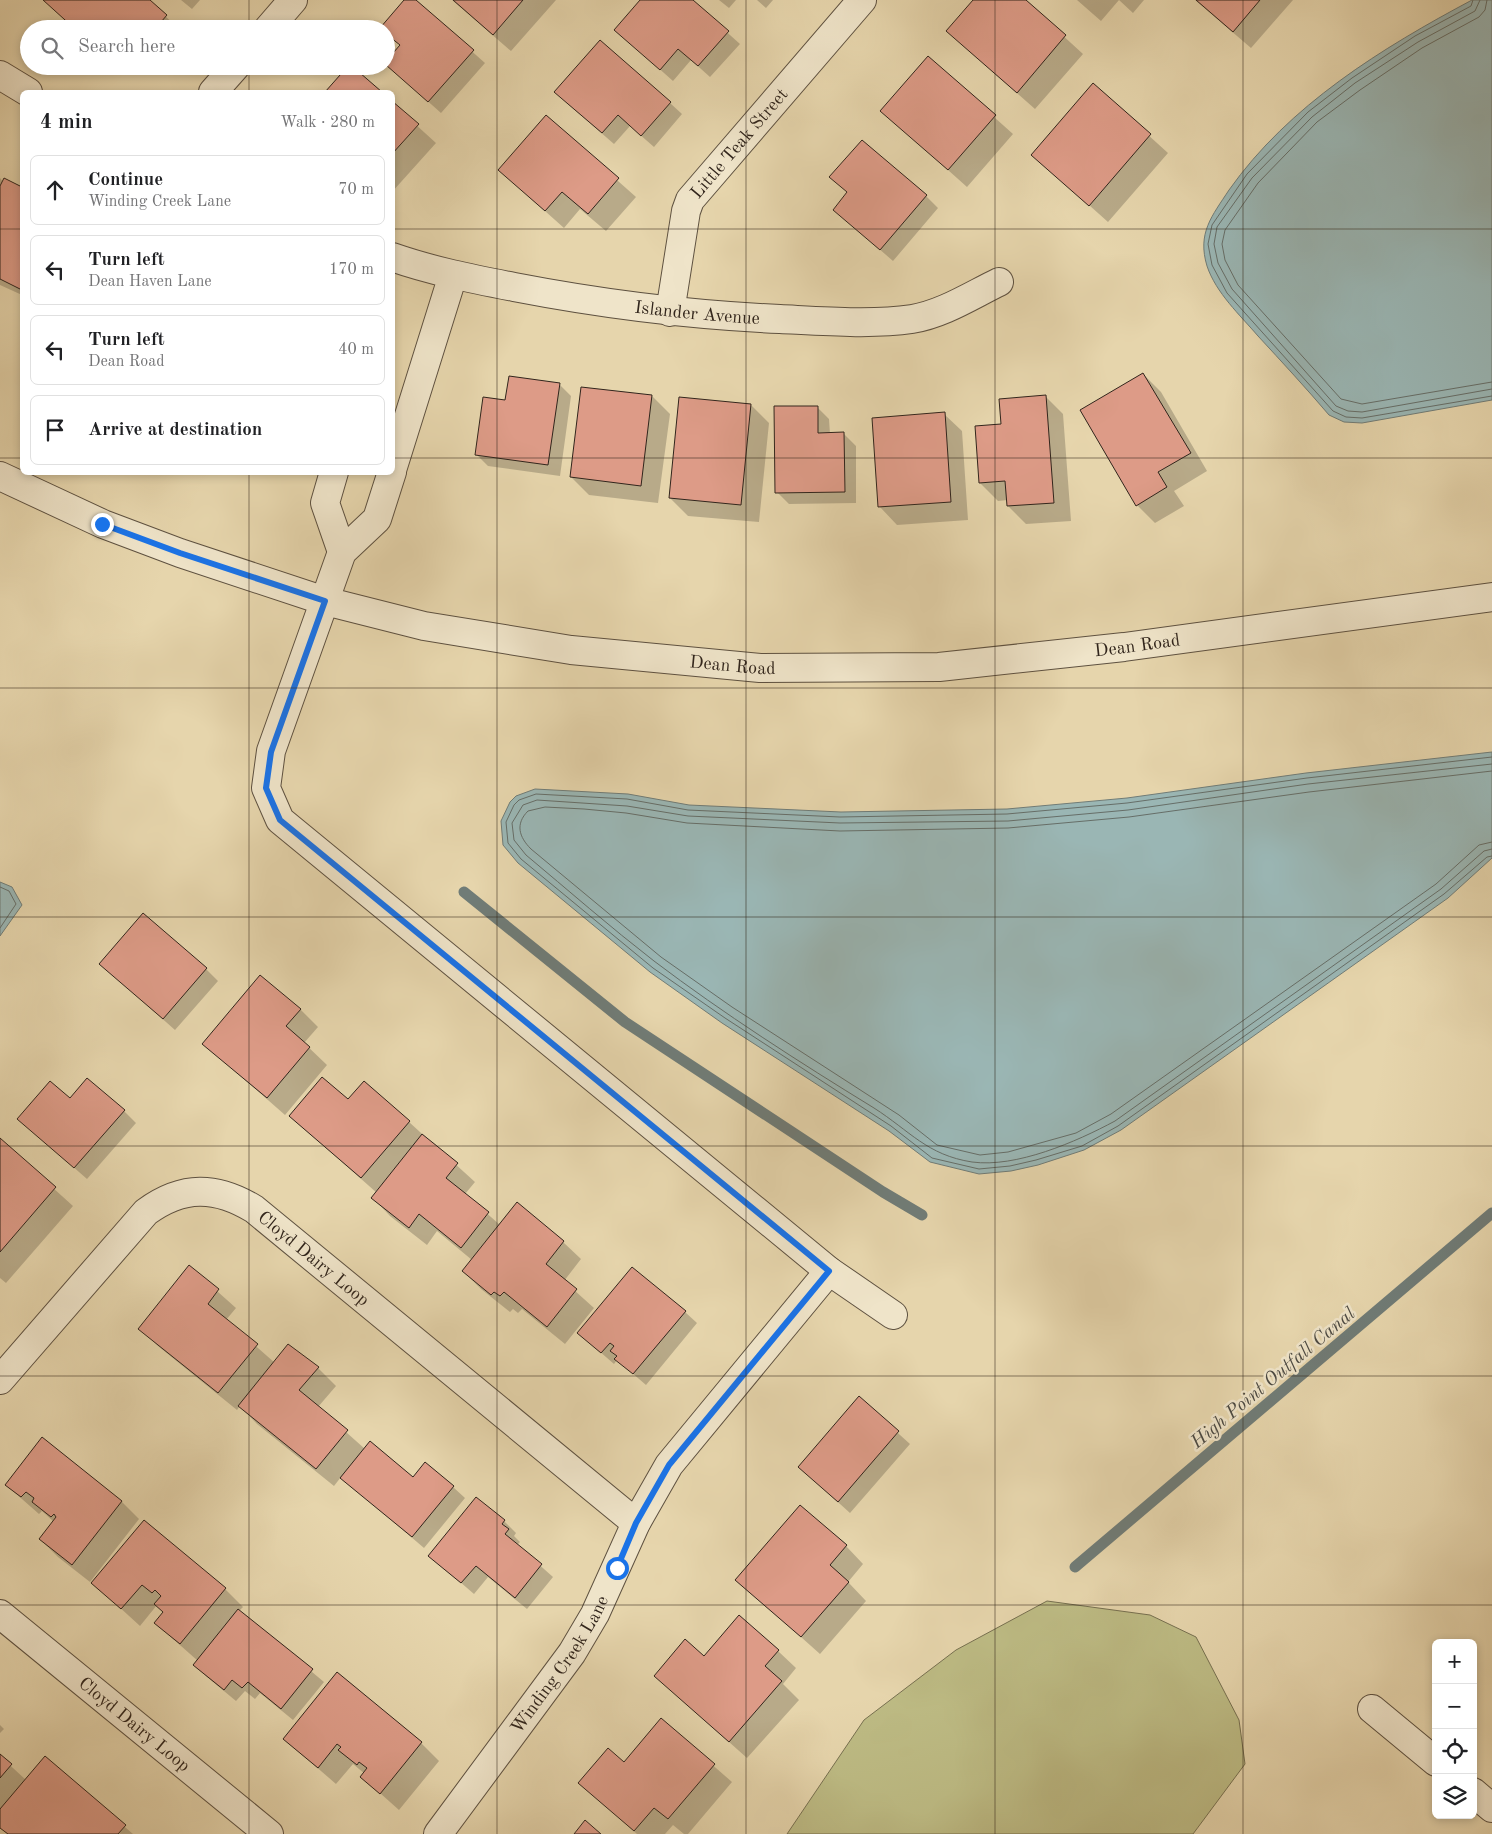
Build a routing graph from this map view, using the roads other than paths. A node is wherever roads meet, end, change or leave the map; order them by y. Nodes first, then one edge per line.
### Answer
1 (293, 0) edge
2 (862, 0) edge
3 (276, 20) edge
4 (0, 75) edge
5 (228, 75) edge
6 (25, 90) edge
7 (215, 90) edge
8 (395, 266) edge
9 (453, 275) junction
10 (999, 282) dead end
11 (670, 312) junction
12 (395, 461) edge
13 (333, 475) edge
14 (391, 475) edge
15 (0, 476) edge
16 (342, 552) junction
17 (1492, 597) edge
18 (325, 601) junction
19 (829, 1271) junction
20 (893, 1315) dead end
21 (0, 1380) edge
22 (636, 1523) junction
23 (0, 1614) edge
24 (1372, 1709) dead end
25 (1432, 1759) edge
26 (1477, 1795) edge
27 (1492, 1808) edge
28 (269, 1834) edge
29 (438, 1834) edge

1 - 3 street
2 - 11 street, Little Teak Street
4 - 6 street
5 - 7 street
8 - 9 street, Islander Avenue
9 - 11 street, Islander Avenue
9 - 12 street
10 - 11 street, Islander Avenue
13 - 16 street
14 - 16 street
15 - 18 street, Dean Road
16 - 18 street
17 - 18 street, Dean Road
18 - 19 street
19 - 20 street
19 - 22 street, Winding Creek Lane
21 - 22 street, Cloyd Dairy Loop
22 - 29 street, Winding Creek Lane
23 - 28 street, Cloyd Dairy Loop
24 - 25 street
26 - 27 street

